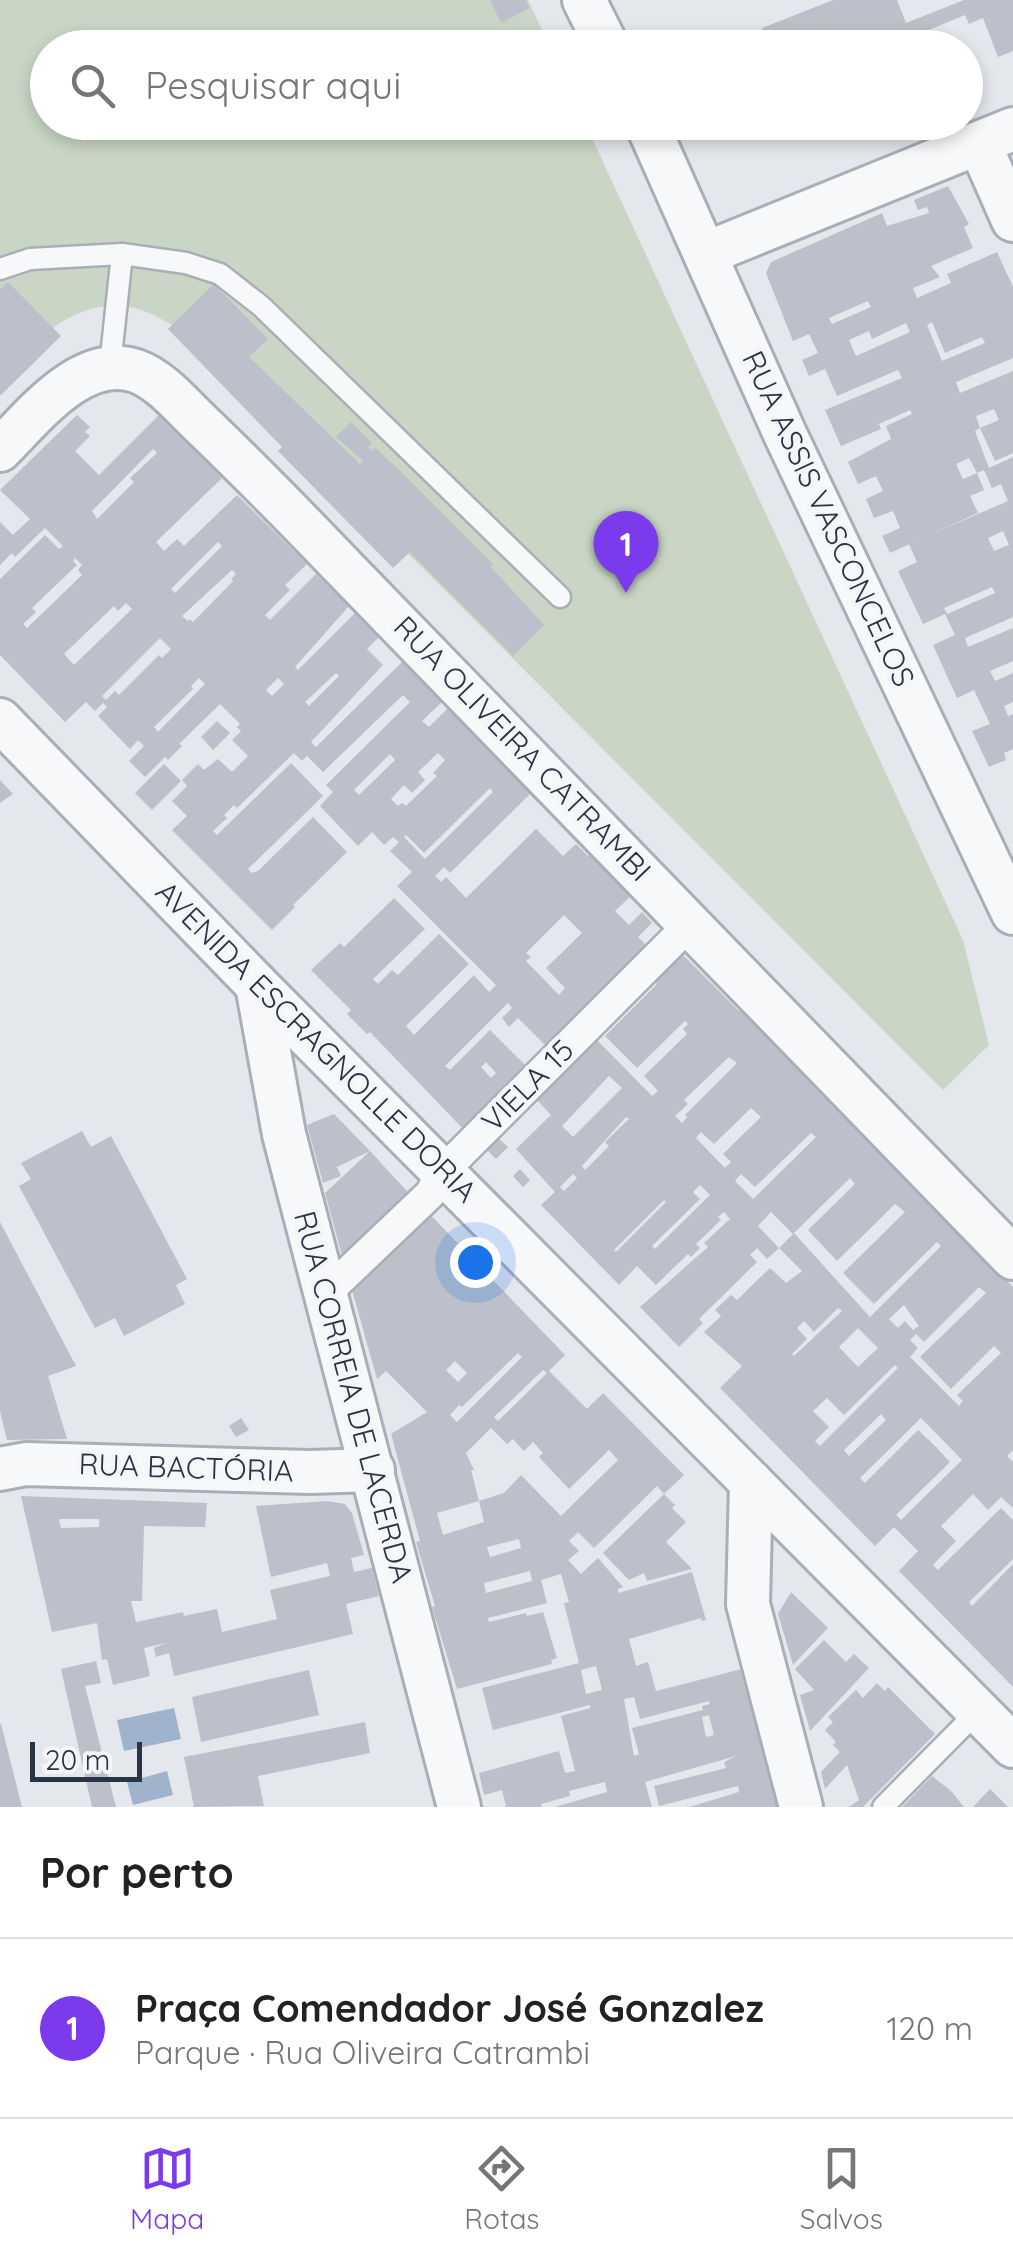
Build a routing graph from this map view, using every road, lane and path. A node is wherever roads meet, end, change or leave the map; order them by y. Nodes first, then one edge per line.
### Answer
1 (594, 3) edge
2 (602, 30) edge
3 (996, 136) edge
4 (654, 140) edge
5 (1013, 220) edge
6 (707, 253) junction
7 (122, 254) junction
8 (0, 269) edge
9 (110, 366) junction
10 (0, 450) edge
11 (560, 598) dead end
12 (0, 720) edge
13 (1002, 864) edge
14 (1013, 913) edge
15 (692, 922) junction
16 (257, 985) junction
17 (444, 1170) junction
18 (1013, 1258) edge
19 (325, 1294) junction
20 (0, 1469) edge
21 (373, 1470) junction
22 (752, 1482) junction
23 (978, 1711) junction
24 (1013, 1746) edge
25 (459, 1807) edge
26 (802, 1807) edge
27 (884, 1807) edge

1 - 2 street
3 - 5 street
3 - 6 street
4 - 6 street, RUA ASSIS VASCONCELOS
6 - 13 street, RUA ASSIS VASCONCELOS
7 - 8 lane
7 - 9 lane
7 - 11 lane
9 - 10 street
9 - 15 street, RUA OLIVEIRA CATRAMBI
12 - 16 street, AVENIDA ESCRAGNOLLE DORIA
13 - 14 street, RUA ASSIS VASCONCELOS
15 - 17 street, VIELA 15
15 - 18 street, RUA OLIVEIRA CATRAMBI
16 - 17 street, AVENIDA ESCRAGNOLLE DORIA
16 - 19 street, RUA CORREIA DE LACERDA
17 - 19 street, VIELA 15
17 - 22 street, AVENIDA ESCRAGNOLLE DORIA
19 - 21 street, RUA CORREIA DE LACERDA
20 - 21 street, RUA BACTÓRIA
21 - 25 street, RUA CORREIA DE LACERDA
22 - 23 street, AVENIDA ESCRAGNOLLE DORIA
22 - 26 street
23 - 24 street, AVENIDA ESCRAGNOLLE DORIA
23 - 27 lane

